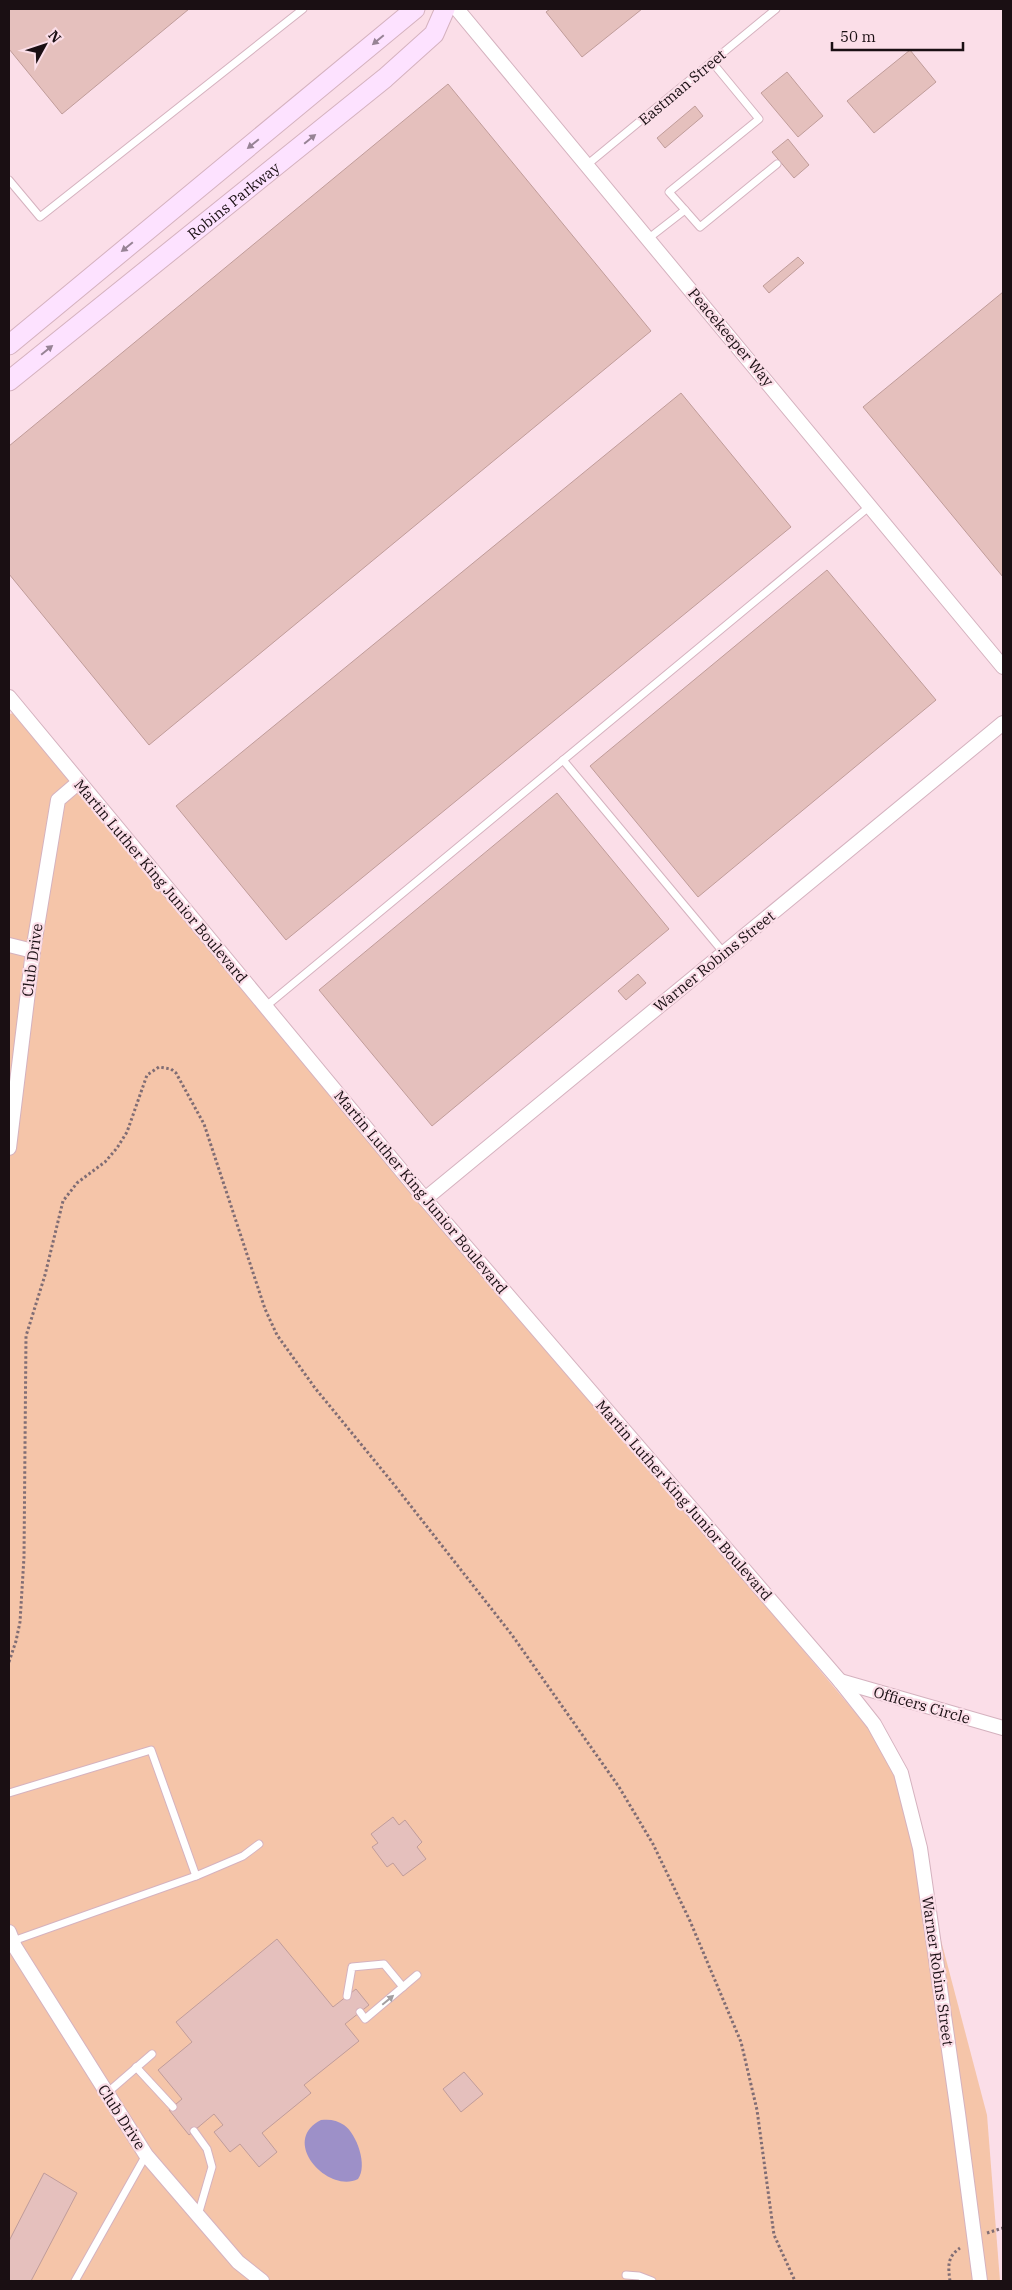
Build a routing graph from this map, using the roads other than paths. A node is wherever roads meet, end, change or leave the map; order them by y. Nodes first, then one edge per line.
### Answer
1 (302, 9) edge
2 (415, 9) edge
3 (445, 9) edge
4 (457, 9) edge
5 (776, 9) edge
6 (712, 62) junction
7 (588, 164) junction
8 (777, 164) dead end
9 (9, 180) edge
10 (685, 210) junction
11 (649, 238) junction
12 (9, 345) edge
13 (9, 381) edge
14 (870, 506) junction
15 (1003, 667) edge
16 (9, 697) edge
17 (1003, 723) edge
18 (563, 760) junction
19 (79, 782) junction
20 (9, 945) edge
21 (33, 951) junction
22 (724, 953) junction
23 (266, 1007) junction
24 (9, 1148) edge
25 (425, 1200) junction
26 (840, 1681) junction
27 (1003, 1728) edge
28 (9, 1794) edge
29 (259, 1844) dead end
30 (196, 1876) junction
31 (11, 1937) edge
32 (417, 1975) dead end
33 (403, 1987) junction
34 (346, 1996) dead end
35 (360, 2012) dead end
36 (152, 2054) dead end
37 (136, 2068) junction
38 (107, 2093) junction
39 (173, 2107) dead end
40 (194, 2131) dead end
41 (146, 2154) junction
42 (198, 2216) junction
43 (626, 2275) dead end
44 (75, 2281) edge
45 (262, 2281) edge
46 (652, 2281) edge
47 (980, 2281) edge

1 - 9 lane
2 -> 12 street, Robins Parkway
13 -> 3 street, Robins Parkway
4 - 7 street, Peacekeeper Way
5 - 6 lane, Eastman Street
6 - 7 lane, Eastman Street
6 - 10 lane
7 - 11 street, Peacekeeper Way
8 - 10 lane
10 - 11 lane
11 - 14 street, Peacekeeper Way
14 - 15 street, Peacekeeper Way
14 - 18 lane
16 - 19 street, Martin Luther King Junior Boulevard
17 - 22 street, Warner Robins Street
18 - 22 lane
18 - 23 lane
19 - 21 street, Club Drive
19 - 23 street, Martin Luther King Junior Boulevard
20 - 21 street
21 - 24 street, Club Drive
22 - 25 street, Warner Robins Street
23 - 25 street, Martin Luther King Junior Boulevard
25 - 26 street, Martin Luther King Junior Boulevard
26 - 27 street, Officers Circle
26 - 47 street, Warner Robins Street
28 - 30 lane
29 - 30 lane
30 - 31 lane
31 - 38 street, Club Drive
32 - 33 lane
33 - 34 lane
35 -> 33 lane
36 - 37 lane
37 - 38 lane
37 - 39 lane
38 - 41 street, Club Drive
40 - 42 lane
41 - 42 street, Club Drive
41 - 44 lane
42 - 45 street, Club Drive
43 - 46 lane

